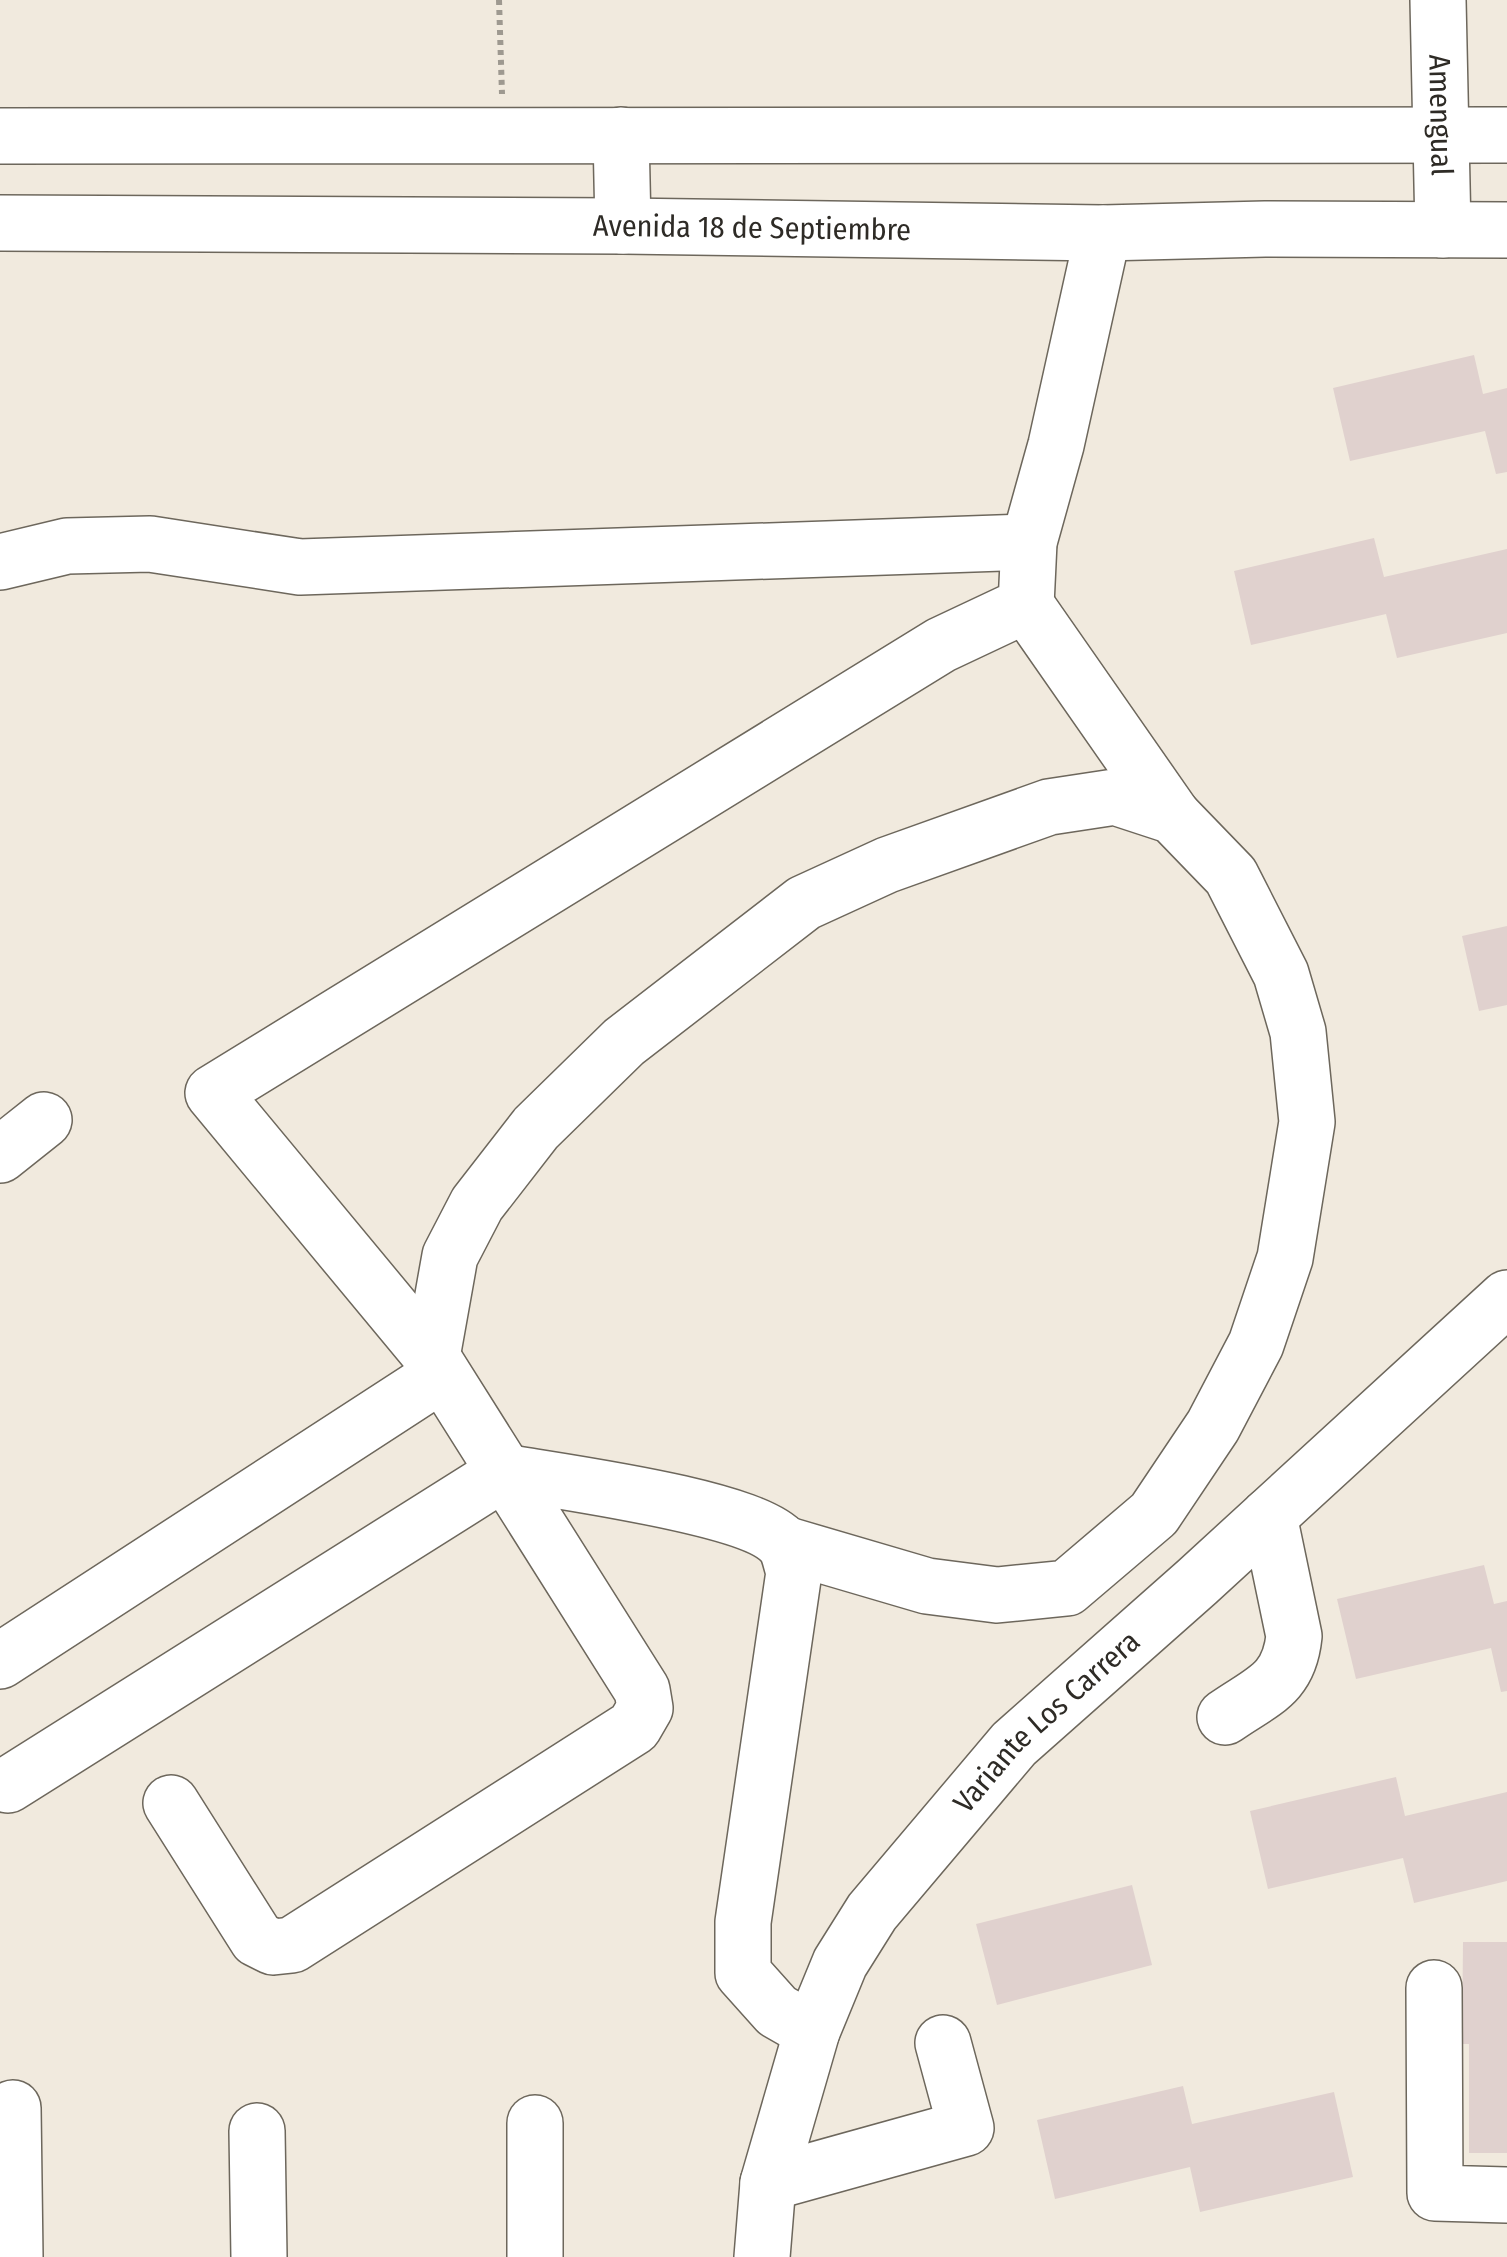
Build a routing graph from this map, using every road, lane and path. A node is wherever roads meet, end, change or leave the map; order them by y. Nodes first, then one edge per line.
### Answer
1 (500, 0) edge
2 (1438, 0) edge
3 (504, 135) junction
4 (621, 135) junction
5 (0, 136) edge
6 (1442, 136) junction
7 (1507, 136) edge
8 (0, 223) edge
9 (623, 226) junction
10 (1443, 230) junction
11 (1507, 230) edge
12 (1103, 233) junction
13 (1028, 542) junction
14 (0, 562) edge
15 (1026, 605) junction
16 (1173, 816) junction
17 (44, 1120) dead end
18 (0, 1155) edge
19 (1507, 1298) edge
20 (437, 1365) junction
21 (506, 1472) junction
22 (1269, 1516) junction
23 (784, 1544) junction
24 (0, 1661) edge
25 (1225, 1717) dead end
26 (3, 1792) edge
27 (170, 1804) dead end
28 (1434, 1988) dead end
29 (812, 2031) junction
30 (943, 2042) dead end
31 (13, 2108) dead end
32 (536, 2123) dead end
33 (257, 2130) dead end
34 (768, 2183) junction
35 (1507, 2195) edge
36 (15, 2257) edge
37 (259, 2257) edge
38 (535, 2257) edge
39 (762, 2257) edge

1 - 3 path
2 - 6 street, Amengual
3 - 4 street
3 - 5 street
4 - 6 street
4 - 9 street
6 - 7 street
6 - 10 street, Amengual
8 - 9 street, Avenida 18 de Septiembre
9 - 12 street, Avenida 18 de Septiembre
10 - 11 street, Avenida 18 de Septiembre
10 - 12 street, Avenida 18 de Septiembre
12 - 13 street
13 - 14 street
13 - 15 street
15 - 16 street
15 - 20 street
16 - 20 street
16 - 23 street
17 - 18 street
19 - 22 street, Variante Los Carrera
20 - 21 street
20 - 24 street
21 - 23 street
21 - 26 street
21 - 27 street
22 - 25 street
22 - 29 street, Variante Los Carrera
23 - 29 street
28 - 35 street
29 - 34 street, Variante Los Carrera
30 - 34 street
31 - 36 street
32 - 38 street
33 - 37 street
34 - 39 street, Variante Los Carrera

